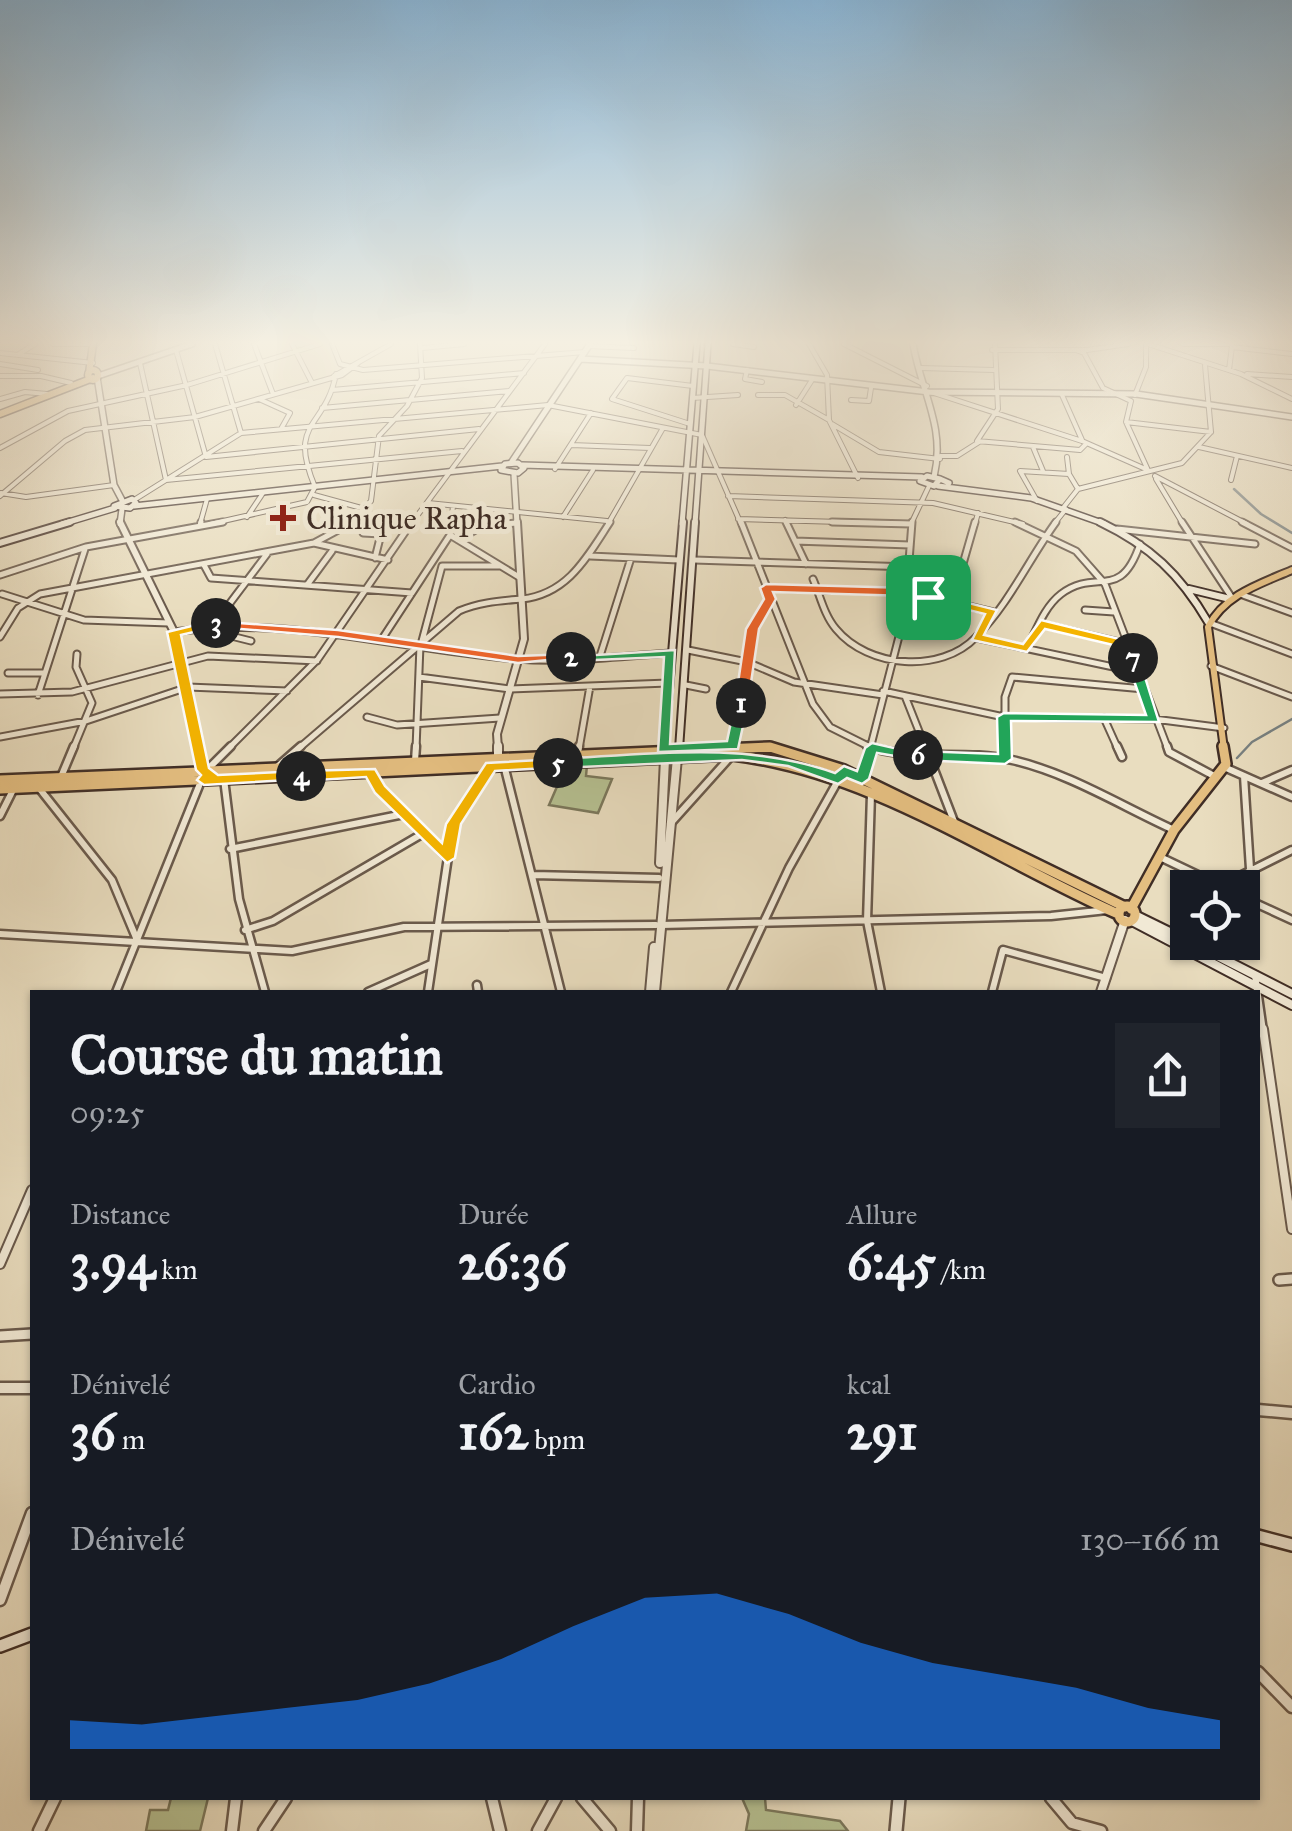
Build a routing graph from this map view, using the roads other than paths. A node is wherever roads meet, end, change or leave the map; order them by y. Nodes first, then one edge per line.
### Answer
1 (23, 429) edge
2 (91, 429) edge
3 (105, 429) edge
4 (154, 429) edge
5 (198, 429) edge
6 (240, 429) edge
7 (286, 429) edge
8 (307, 429) edge
9 (388, 429) edge
10 (476, 429) edge
11 (480, 429) edge
12 (532, 429) edge
13 (581, 429) edge
14 (662, 429) edge
15 (690, 429) edge
16 (692, 429) edge
17 (702, 429) edge
18 (834, 429) edge
19 (842, 429) edge
20 (940, 429) edge
21 (987, 429) edge
22 (1048, 429) edge
23 (1078, 429) edge
24 (1130, 429) edge
25 (1189, 429) edge
26 (281, 430) joint
27 (1211, 432) joint
28 (241, 433) junction
29 (702, 435) junction
30 (378, 440) junction
31 (979, 442) junction
32 (1084, 442) junction
33 (571, 445) junction
34 (1198, 446) junction
35 (300, 447) junction
36 (1032, 447) junction
37 (0, 448) edge
38 (650, 448) junction
39 (463, 451) junction
40 (1237, 456) junction
41 (206, 457) junction
42 (940, 458) junction
43 (1067, 458) dead end
44 (374, 460) junction
45 (511, 462) junction
46 (305, 466) junction
47 (522, 468) junction
48 (1292, 468) edge
49 (502, 469) junction
50 (555, 469) junction
51 (593, 470) junction
52 (1043, 471) junction
53 (636, 472) junction
54 (1150, 472) junction
55 (686, 473) junction
56 (445, 474) junction
57 (514, 474) junction
58 (700, 474) junction
59 (720, 474) junction
60 (1069, 474) junction
61 (858, 478) junction
62 (166, 480) junction
63 (1230, 480) dead end
64 (375, 481) junction
65 (937, 481) junction
66 (925, 482) junction
67 (114, 485) junction
68 (1078, 489) junction
69 (314, 491) junction
70 (263, 493) junction
71 (1, 494) edge
72 (728, 496) junction
73 (207, 499) junction
74 (122, 500) junction
75 (1037, 501) junction
76 (922, 502) junction
77 (134, 503) junction
78 (428, 503) junction
79 (453, 506) junction
80 (118, 508) junction
81 (1064, 508) junction
82 (364, 510) junction
83 (516, 512) junction
84 (978, 513) junction
85 (563, 517) junction
86 (247, 518) junction
87 (738, 519) junction
88 (785, 520) junction
89 (607, 521) junction
90 (413, 524) junction
91 (516, 524) junction
92 (911, 524) junction
93 (200, 526) junction
94 (1111, 528) junction
95 (363, 533) dead end
96 (1046, 534) junction
97 (450, 535) junction
98 (1191, 538) junction
99 (126, 539) junction
100 (458, 540) junction
101 (795, 541) junction
102 (0, 543) edge
103 (314, 544) junction
104 (910, 544) junction
105 (1140, 544) junction
106 (1255, 544) dead end
107 (86, 548) junction
108 (1292, 548) edge
109 (332, 551) junction
110 (268, 553) junction
111 (589, 556) junction
112 (375, 558) junction
113 (631, 558) junction
114 (388, 560) junction
115 (678, 560) junction
116 (694, 560) junction
117 (756, 562) junction
118 (204, 565) junction
119 (500, 566) junction
120 (807, 566) junction
121 (911, 567) junction
122 (1290, 573) edge
123 (0, 576) edge
124 (144, 576) junction
125 (519, 577) junction
126 (813, 579) dead end
127 (250, 582) junction
128 (1106, 584) junction
129 (74, 586) junction
130 (306, 586) junction
131 (766, 588) junction
132 (818, 589) junction
133 (367, 590) junction
134 (1189, 590) junction
135 (0, 592) edge
136 (909, 592) junction
137 (412, 593) junction
138 (1234, 597) junction
139 (521, 598) junction
140 (770, 599) junction
141 (952, 602) junction
142 (23, 603) junction
143 (1084, 610) dead end
144 (993, 612) junction
145 (1114, 612) junction
146 (1292, 613) edge
147 (759, 616) junction
148 (777, 618) junction
149 (63, 619) junction
150 (1208, 622) junction
151 (169, 623) junction
152 (216, 623) junction
153 (1041, 624) junction
154 (206, 626) junction
155 (174, 632) junction
156 (338, 634) junction
157 (0, 636) edge
158 (977, 638) junction
159 (382, 639) junction
160 (250, 641) dead end
161 (421, 643) junction
162 (1127, 644) junction
163 (1027, 648) junction
164 (688, 650) junction
165 (670, 653) junction
166 (77, 654) dead end
167 (1292, 654) edge
168 (600, 656) junction
169 (890, 658) junction
170 (182, 660) junction
171 (518, 660) junction
172 (316, 662) junction
173 (747, 662) junction
174 (1211, 666) junction
175 (1138, 672) junction
176 (8, 673) dead end
177 (45, 674) junction
178 (419, 677) junction
179 (668, 683) junction
180 (805, 684) junction
181 (686, 685) junction
182 (590, 686) junction
183 (188, 687) junction
184 (510, 688) junction
185 (1144, 688) junction
186 (84, 689) junction
187 (706, 689) dead end
188 (288, 691) junction
189 (883, 692) junction
190 (0, 694) edge
191 (905, 694) junction
192 (38, 695) junction
193 (1292, 698) edge
194 (367, 717) dead end
195 (1004, 717) junction
196 (500, 718) junction
197 (1104, 718) junction
198 (1154, 719) junction
199 (86, 721) junction
200 (416, 724) junction
201 (1224, 728) junction
202 (0, 737) edge
203 (681, 748) junction
204 (872, 748) junction
205 (732, 750) junction
206 (578, 753) junction
207 (498, 756) junction
208 (930, 757) junction
209 (1122, 757) dead end
210 (677, 758) junction
211 (1005, 759) junction
212 (415, 760) junction
213 (668, 762) junction
214 (491, 766) junction
215 (504, 766) junction
216 (276, 768) junction
217 (1224, 768) junction
218 (1292, 770) edge
219 (370, 772) junction
220 (203, 775) junction
221 (841, 775) junction
222 (1244, 776) junction
223 (62, 777) junction
224 (1216, 777) junction
225 (0, 780) edge
226 (224, 780) junction
227 (860, 783) junction
228 (1261, 783) junction
229 (38, 787) junction
230 (14, 788) junction
231 (0, 789) edge
232 (872, 794) junction
233 (1292, 796) edge
234 (404, 814) junction
235 (0, 816) edge
236 (669, 824) junction
237 (955, 825) junction
238 (1174, 830) junction
239 (422, 834) junction
240 (230, 849) junction
241 (1291, 852) edge
242 (1158, 856) junction
243 (447, 858) junction
244 (1250, 869) joint
245 (1187, 870) edge
246 (532, 875) junction
247 (659, 878) junction
248 (1260, 905) edge
249 (1107, 910) junction
250 (1129, 913) junction
251 (1292, 920) edge
252 (866, 921) junction
253 (764, 923) junction
254 (659, 925) junction
255 (542, 926) junction
256 (436, 927) junction
257 (246, 930) junction
258 (1170, 933) edge
259 (0, 934) edge
260 (137, 942) junction
261 (252, 949) junction
262 (1226, 960) edge
263 (432, 964) junction
264 (1256, 975) junction
265 (1106, 978) junction
266 (1257, 988) junction
267 (117, 990) edge
268 (264, 990) edge
269 (373, 990) edge
270 (428, 990) edge
271 (560, 990) edge
272 (652, 990) edge
273 (732, 990) edge
274 (881, 990) edge
275 (993, 990) edge
276 (1102, 990) edge
277 (1292, 994) edge
278 (1292, 1005) edge
279 (1260, 1009) edge
280 (30, 1195) edge
281 (1292, 1229) edge
282 (0, 1264) edge
283 (1292, 1279) edge
284 (1279, 1280) dead end
285 (30, 1334) edge
286 (0, 1336) edge
287 (0, 1388) edge
288 (30, 1388) edge
289 (1260, 1410) edge
290 (1292, 1413) edge
291 (30, 1518) edge
292 (1260, 1537) edge
293 (1292, 1545) edge
294 (0, 1600) edge
295 (30, 1635) edge
296 (0, 1646) edge
297 (1260, 1674) edge
298 (1292, 1706) edge
299 (54, 1800) edge
300 (236, 1800) edge
301 (285, 1800) edge
302 (492, 1800) edge
303 (555, 1800) edge
304 (584, 1800) edge
305 (638, 1800) edge
306 (898, 1800) edge
307 (1053, 1800) edge
308 (39, 1831) edge
309 (232, 1831) edge
310 (264, 1831) edge
311 (500, 1831) edge
312 (538, 1831) edge
313 (610, 1831) edge
314 (637, 1831) edge
315 (899, 1831) edge
316 (1101, 1831) edge

1 - 37 street
2 - 71 street
3 - 67 street
4 - 62 street
5 - 41 street
6 - 28 street
7 - 26 street
8 - 35 street
9 - 30 street
10 - 30 street
11 - 39 street
12 - 45 street
13 - 33 street
14 - 38 street
15 - 55 street
16 - 29 street
17 - 29 street
18 - 61 street
19 - 42 street
20 - 42 street
21 - 31 street
22 - 32 street
23 - 32 street
24 - 54 street
25 - 27 street
26 - 28 street
27 - 34 street
28 - 41 street
29 - 58 street
29 - 59 street
30 - 35 street
30 - 44 street
31 - 36 street
31 - 42 street
32 - 36 street
32 - 54 street
33 - 38 street
33 - 50 street
34 - 40 street
34 - 54 street
35 - 41 street
35 - 46 street
36 - 52 street
38 - 53 street
39 - 44 street
39 - 56 street
40 - 48 street
40 - 63 street
41 - 62 street
42 - 65 street
43 - 60 street
44 - 46 street
44 - 64 street
45 - 47 street
45 - 49 street
46 - 62 street
46 - 69 street
47 - 50 street
47 - 57 street
49 - 56 street
49 - 57 street
50 - 51 street
51 - 53 street
51 - 85 street
52 - 60 street
52 - 75 street
53 - 55 street
53 - 89 street
54 - 68 street
54 - 98 street
54 - 108 street
55 - 58 street
55 - 115 street
56 - 64 street
56 - 78 street
57 - 83 street
58 - 59 street
58 - 116 street
59 - 61 street
59 - 72 street
60 - 68 street
61 - 66 street
62 - 77 street
64 - 69 street
64 - 82 street
65 - 66 street
65 - 66 street
65 - 75 street
66 - 76 street
67 - 71 street
67 - 74 street
68 - 81 street
69 - 70 street
69 - 82 street
69 - 86 street
70 - 73 street
70 - 86 street
72 - 76 street
72 - 87 street
73 - 77 street
73 - 93 street
74 - 77 street
74 - 80 street
75 - 81 street
76 - 84 street
76 - 92 street
77 - 80 street
78 - 79 street
78 - 90 street
79 - 83 street
79 - 97 street
80 - 99 street
80 - 102 street
81 - 94 street
81 - 96 street
82 - 90 street
82 - 103 street
83 - 85 street
83 - 91 street
84 - 96 street
84 - 141 street
85 - 89 street
86 - 93 street
87 - 88 street
87 - 117 street
88 - 92 street
88 - 101 street
89 - 111 street
90 - 114 street
91 - 100 street
91 - 125 street
92 - 104 street
93 - 99 street
94 - 98 street
94 - 105 street
95 - 112 street
96 - 128 street
96 - 144 street
97 - 100 street
97 - 137 street
98 - 106 street
98 - 138 street
99 - 107 street
99 - 124 street
100 - 119 street
101 - 104 street
101 - 120 street
103 - 109 street
103 - 110 street
104 - 121 street
105 - 128 street
105 - 134 street
107 - 123 street
107 - 129 street
109 - 112 street
109 - 130 street
110 - 118 street
110 - 127 street
111 - 113 street
111 - 139 street
112 - 114 street
113 - 115 street
113 - 168 street
114 - 133 street
115 - 165 street
116 - 117 street
116 - 164 street
117 - 120 street
117 - 131 street
118 - 124 street
118 - 127 street
119 - 125 street
119 - 161 street
120 - 121 street
121 - 136 street
122 - 138 main road
124 - 129 street
124 - 151 street
125 - 139 street
126 - 132 street
127 - 130 street
127 - 152 street
128 - 145 street
128 - 153 street
129 - 142 street
129 - 149 street
130 - 133 street
131 - 132 street
131 - 140 street
132 - 136 street
132 - 169 street
133 - 137 street
133 - 156 street
134 - 138 street
134 - 150 street
135 - 142 street
136 - 141 street
136 - 169 street
137 - 159 street
138 - 146 street
138 - 150 main road
139 - 161 street
139 - 171 street
140 - 147 street
140 - 148 street
141 - 144 street
142 - 149 street
142 - 157 street
143 - 145 street
144 - 158 street
145 - 162 street
147 - 148 street
147 - 173 street
148 - 180 street
149 - 151 street
149 - 177 street
150 - 167 street
150 - 174 main road
151 - 155 street
152 - 154 street
152 - 156 street
153 - 162 street
153 - 163 street
154 - 155 street
154 - 160 street
155 - 170 street
156 - 159 street
156 - 172 street
158 - 163 street
158 - 169 street
159 - 161 street
161 - 171 street
161 - 178 street
161 - 216 street
162 - 175 street
163 - 175 street
164 - 173 street
164 - 181 street
165 - 168 street
165 - 179 street
166 - 186 street
168 - 171 street
169 - 189 street
170 - 172 street
170 - 183 street
170 - 186 street
171 - 184 street
172 - 188 street
173 - 180 street
173 - 205 street
174 - 193 street
174 - 201 main road
175 - 185 street
176 - 177 street
177 - 192 street
178 - 184 street
178 - 200 street
179 - 182 street
179 - 213 street
180 - 189 street
180 - 204 street
181 - 187 street
181 - 203 street
182 - 184 street
182 - 206 street
183 - 188 street
183 - 199 street
183 - 220 street
184 - 196 street
185 - 195 street
185 - 198 street
186 - 192 street
186 - 199 street
188 - 220 street
189 - 191 street
189 - 204 street
190 - 192 street
191 - 195 street
191 - 208 street
194 - 200 street
195 - 197 street
195 - 211 street
196 - 200 street
196 - 207 street
197 - 198 street
197 - 209 street
198 - 201 street
198 - 224 street
199 - 202 street
199 - 223 street
200 - 212 street
201 - 217 main road
203 - 205 main road
203 - 210 street
203 - 213 main road
204 - 208 street
204 - 227 street
205 - 210 main road
205 - 221 main road
205 - 236 street
206 - 207 main road
206 - 213 main road
207 - 212 main road
208 - 211 street
208 - 237 street
210 - 213 main road
211 - 238 street
212 - 216 main road
213 - 215 main road
213 - 236 street
213 - 247 street
214 - 215 main road
214 - 219 main road
214 - 243 street
215 - 246 street
216 - 220 main road
217 - 222 street
217 - 224 main road
218 - 228 street
219 - 226 main road
219 - 234 street
220 - 223 main road
220 - 226 main road
220 - 229 main road
220 - 260 street
221 - 227 main road
221 - 253 street
222 - 228 street
222 - 244 street
223 - 225 main road
224 - 238 main road
226 - 240 street
227 - 232 main road
227 - 237 main road
228 - 233 street
229 - 230 main road
229 - 260 street
230 - 231 main road
230 - 235 street
232 - 249 main road
232 - 252 street
234 - 239 street
234 - 240 street
236 - 254 street
237 - 250 main road
238 - 242 main road
239 - 243 street
239 - 257 street
240 - 257 street
241 - 244 street
242 - 245 street
242 - 250 main road
243 - 256 street
246 - 247 street
246 - 255 street
247 - 254 street
248 - 251 street
249 - 250 main road
249 - 252 street
250 - 258 street
250 - 265 street
250 - 266 street
252 - 253 street
252 - 274 street
253 - 254 street
253 - 273 street
254 - 255 street
254 - 272 street
255 - 256 street
255 - 271 street
256 - 261 street
256 - 263 street
257 - 261 street
259 - 260 street
260 - 261 street
260 - 267 street
261 - 268 street
262 - 264 street
263 - 269 street
263 - 270 street
264 - 266 street
264 - 277 street
265 - 275 street
265 - 276 street
266 - 278 street
279 - 281 street
280 - 282 street
283 - 284 street
285 - 286 street
287 - 288 street
289 - 290 street
291 - 294 street
292 - 293 street
295 - 296 street
297 - 298 street
299 - 308 street
300 - 309 street
301 - 310 street
302 - 311 street
303 - 312 street
304 - 313 street
305 - 314 street
306 - 315 street
307 - 316 street

